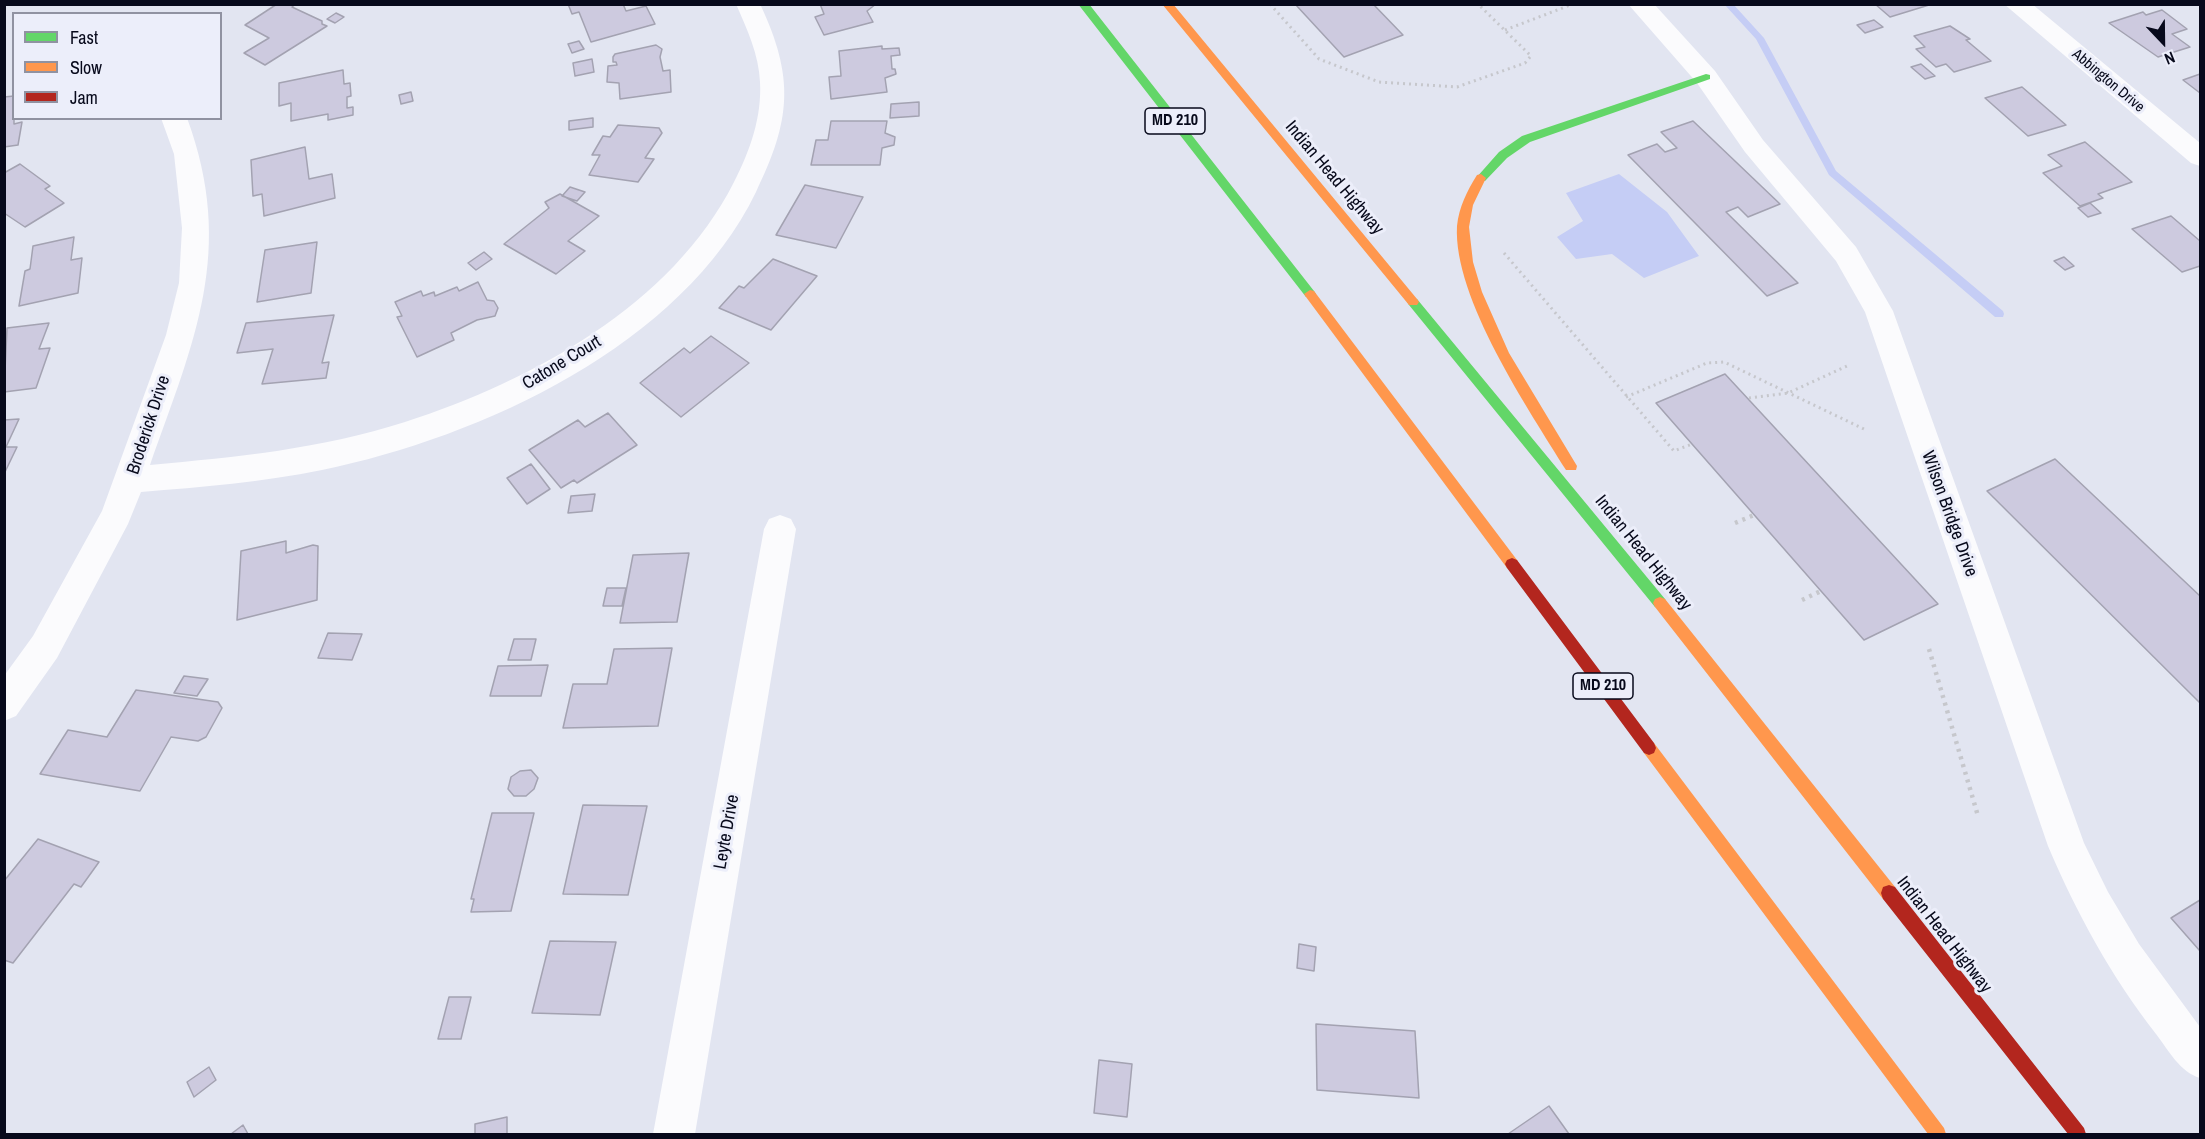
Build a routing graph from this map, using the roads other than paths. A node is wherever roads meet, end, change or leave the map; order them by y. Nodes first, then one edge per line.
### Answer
1 (748, 4) edge
2 (1083, 4) edge
3 (1167, 4) edge
4 (1640, 4) edge
5 (2016, 4) edge
6 (1706, 77) junction
7 (175, 120) edge
8 (2200, 157) edge
9 (131, 480) junction
10 (780, 529) dead end
11 (1640, 577) junction
12 (4, 705) edge
13 (2200, 1058) edge
14 (674, 1134) edge
15 (1938, 1134) edge
16 (2078, 1134) edge

1 - 9 street, Catone Court
2 - 15 highway, MD 210
3 - 11 highway, Indian Head Highway
4 - 6 street, Wilson Bridge Drive
5 - 8 street, Abbington Drive
6 - 11 highway
6 - 13 street, Wilson Bridge Drive
7 - 9 street, Broderick Drive
9 - 12 street, Broderick Drive
10 - 14 street, Leyte Drive
11 - 16 highway, Indian Head Highway

